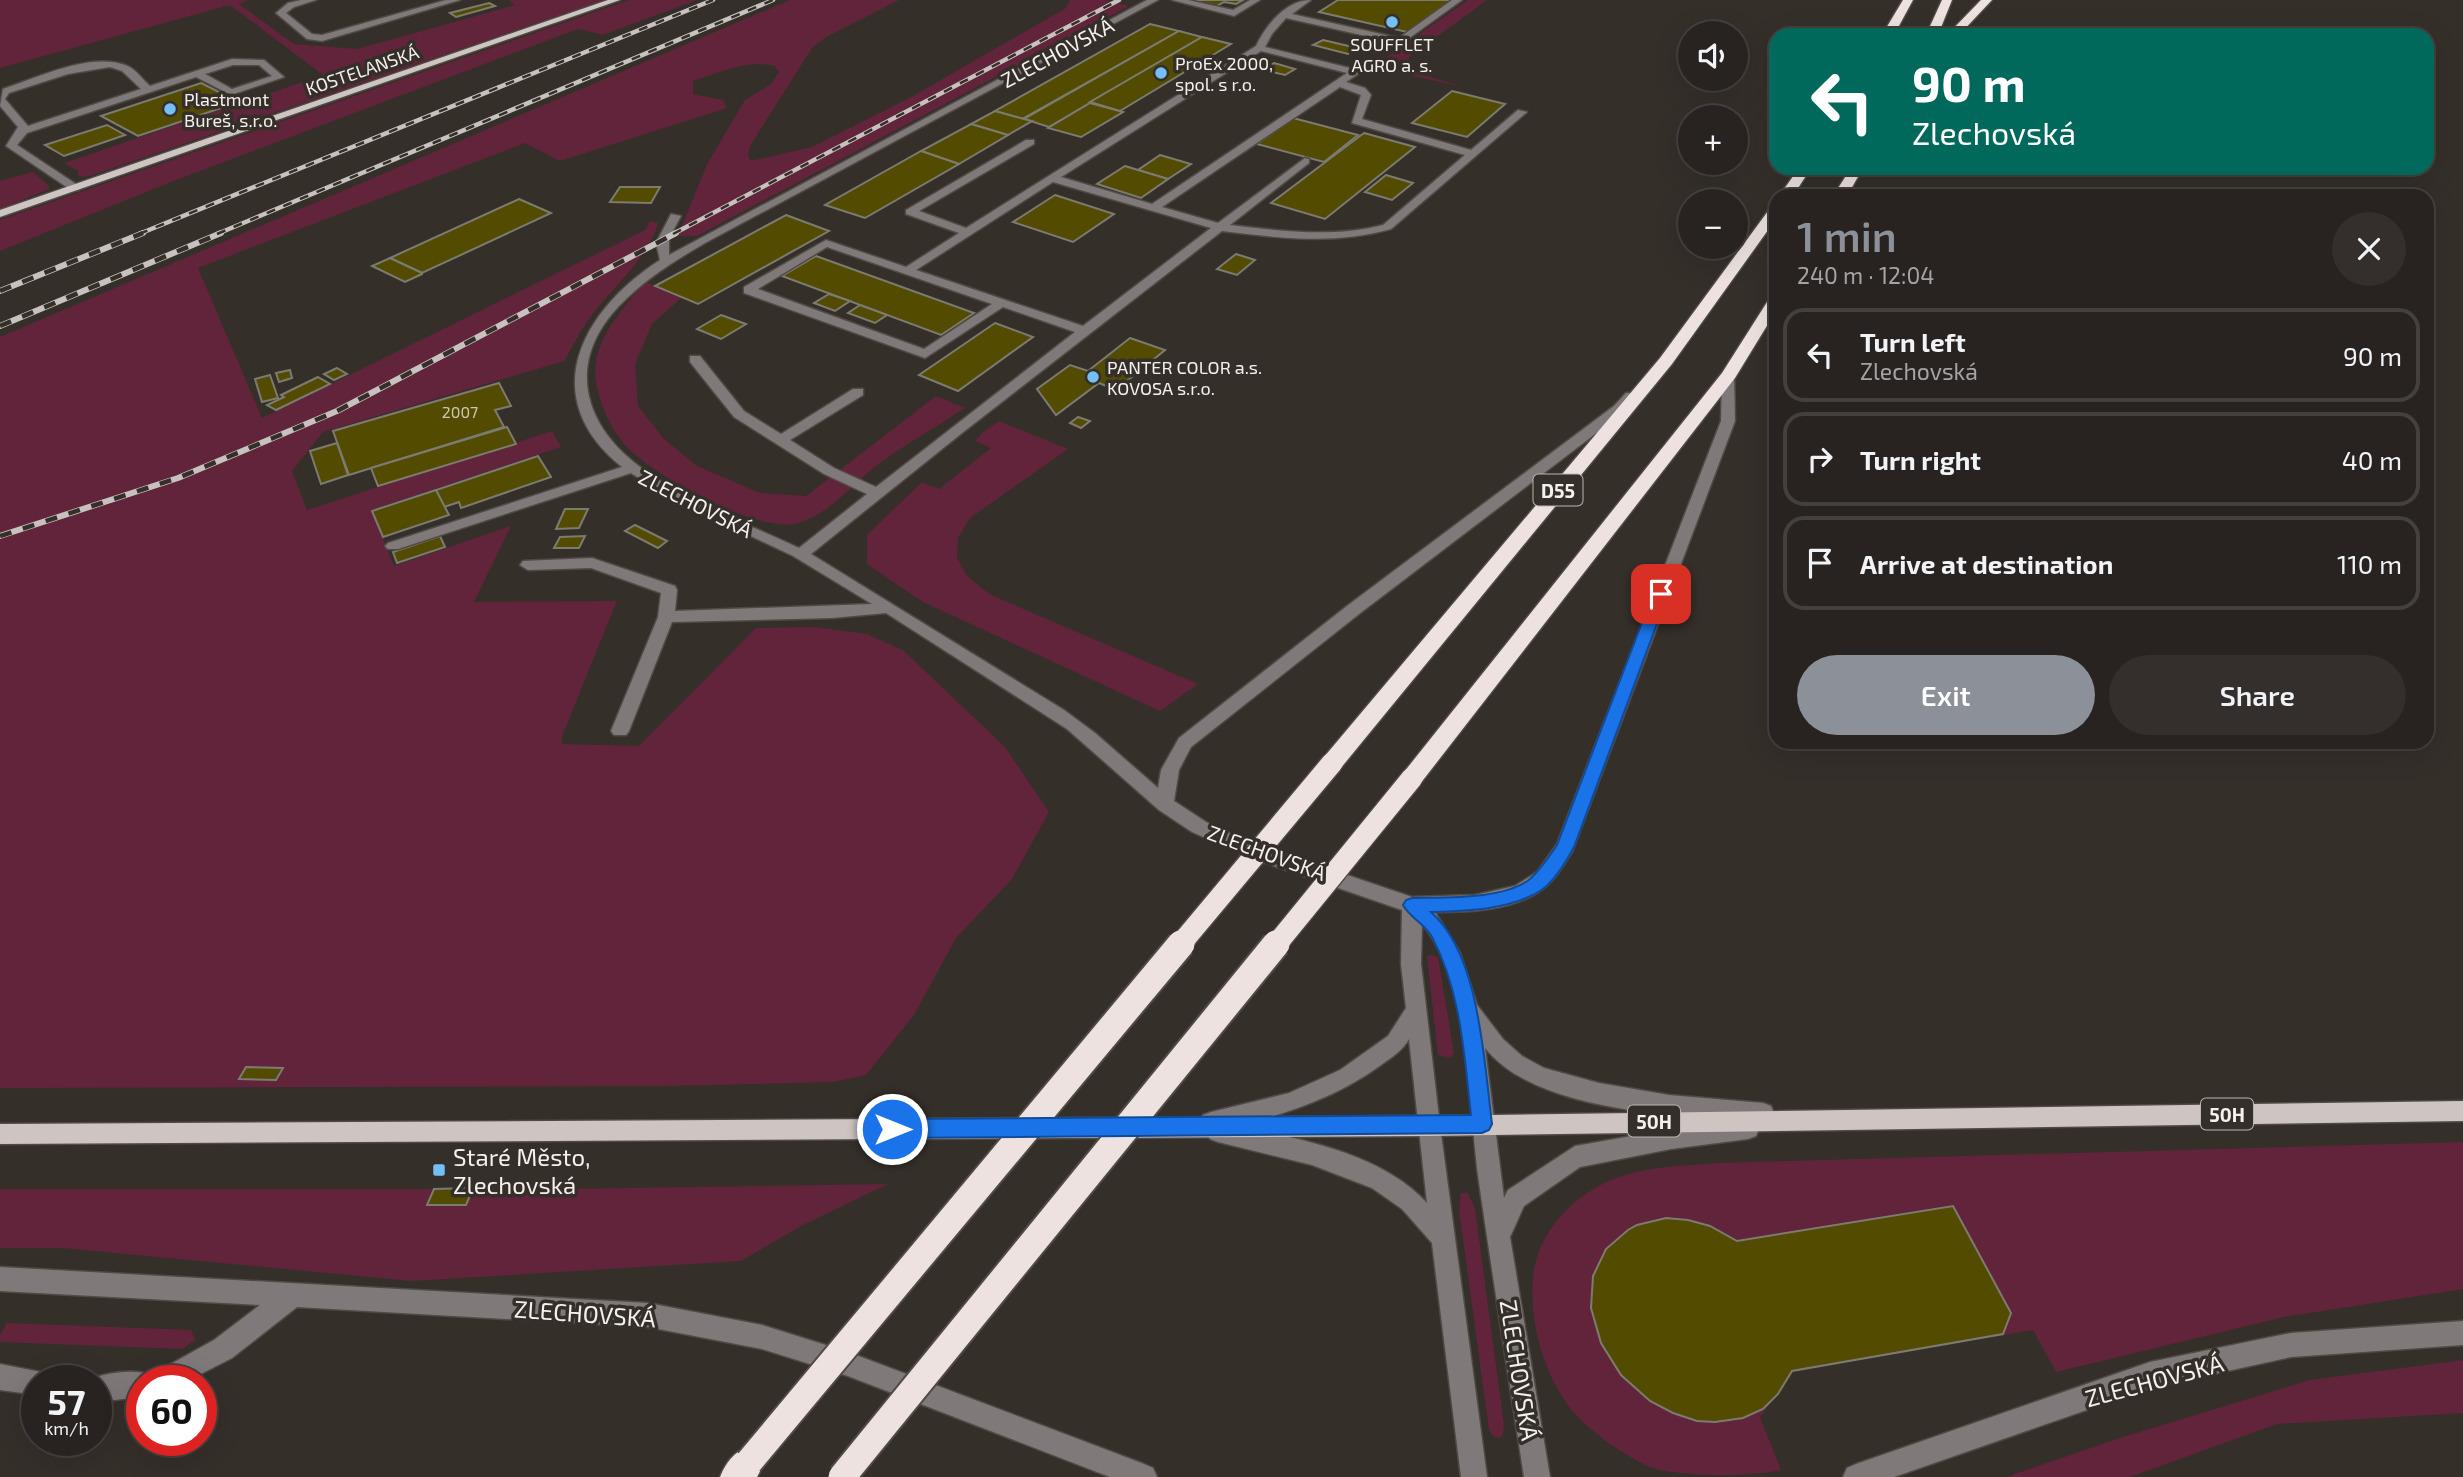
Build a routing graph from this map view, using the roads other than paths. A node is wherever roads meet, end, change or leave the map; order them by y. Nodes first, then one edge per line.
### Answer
1 (312, 0) edge
2 (456, 0) edge
3 (616, 0) edge
4 (1154, 0) edge
5 (1176, 0) edge
6 (1256, 0) edge
7 (1307, 0) edge
8 (1458, 0) edge
9 (1908, 0) edge
10 (1947, 0) edge
11 (1987, 0) edge
12 (1283, 15) junction
13 (1892, 28) edge
14 (1935, 28) edge
15 (1961, 28) edge
16 (1260, 48) junction
17 (196, 73) junction
18 (1338, 83) junction
19 (146, 88) junction
20 (0, 99) edge
21 (1522, 112) dead end
22 (23, 131) junction
23 (1030, 142) dead end
24 (1473, 154) junction
25 (1305, 161) dead end
26 (1052, 178) junction
27 (75, 188) junction
28 (1154, 207) junction
29 (0, 214) edge
30 (675, 216) dead end
31 (1769, 220) edge
32 (1220, 227) junction
33 (967, 232) junction
34 (666, 260) junction
35 (907, 271) junction
36 (1001, 303) junction
37 (1769, 310) edge
38 (1085, 331) junction
39 (695, 359) dead end
40 (1666, 361) junction
41 (1729, 375) junction
42 (858, 392) dead end
43 (781, 440) junction
44 (630, 469) junction
45 (877, 493) junction
46 (393, 546) dead end
47 (800, 555) junction
48 (528, 565) dead end
49 (888, 608) junction
50 (666, 617) junction
51 (620, 731) dead end
52 (1164, 802) junction
53 (1412, 905) junction
54 (1467, 1009) junction
55 (1416, 1010) junction
56 (2463, 1111) edge
57 (1826, 1119) junction
58 (1482, 1124) junction
59 (1429, 1126) junction
60 (1192, 1127) junction
61 (0, 1134) edge
62 (1443, 1238) junction
63 (1498, 1238) junction
64 (0, 1279) edge
65 (293, 1295) junction
66 (2463, 1333) edge
67 (192, 1365) edge
68 (0, 1377) edge
69 (21, 1380) edge
70 (743, 1470) edge
71 (842, 1477) edge
72 (1144, 1477) edge
73 (1474, 1477) edge
74 (1537, 1477) edge
75 (1856, 1477) edge

1 - 2 street
3 - 27 main road, KOSTELANSKÁ
4 - 34 street, ZLECHOVSKÁ
5 - 6 street
7 - 12 street
8 - 12 street
9 - 13 highway
10 - 14 highway
11 - 15 highway
12 - 16 street
16 - 18 street
16 - 26 street
17 - 17 street
17 - 19 street
18 - 24 street
18 - 28 street
19 - 20 street
19 - 22 street
20 - 22 street
21 - 24 street
22 - 27 street
23 - 33 street
24 - 32 street
25 - 32 street
26 - 28 street
26 - 33 street
27 - 29 main road, KOSTELANSKÁ
28 - 32 street
30 - 34 street
31 - 40 highway, D55
32 - 38 street
33 - 35 street
34 - 44 street, ZLECHOVSKÁ
35 - 36 street
35 - 36 street
36 - 38 street
37 - 41 highway
38 - 45 street
39 - 43 street
40 - 52 street
40 - 70 highway, D55, bridge
41 - 53 street
41 - 71 highway, bridge
42 - 43 street
43 - 45 street
44 - 46 street
44 - 47 street, ZLECHOVSKÁ
45 - 47 street
47 - 49 street, ZLECHOVSKÁ
48 - 50 street
49 - 50 street
49 - 52 street, ZLECHOVSKÁ
50 - 51 street
52 - 53 street, ZLECHOVSKÁ
53 - 54 street, ZLECHOVSKÁ
53 - 55 street
54 - 57 street
54 - 58 street, ZLECHOVSKÁ
55 - 59 street
55 - 60 street
56 - 57 main road, 50H
57 - 58 main road, 50H
57 - 63 street
58 - 59 main road, 50H
58 - 63 street, ZLECHOVSKÁ
59 - 60 main road, 50H
59 - 62 street
60 - 61 main road, 50H
60 - 62 street
62 - 73 street
63 - 74 street, ZLECHOVSKÁ
64 - 65 street, ZLECHOVSKÁ
65 - 67 street
65 - 72 street, ZLECHOVSKÁ
66 - 75 street, ZLECHOVSKÁ
68 - 69 street

